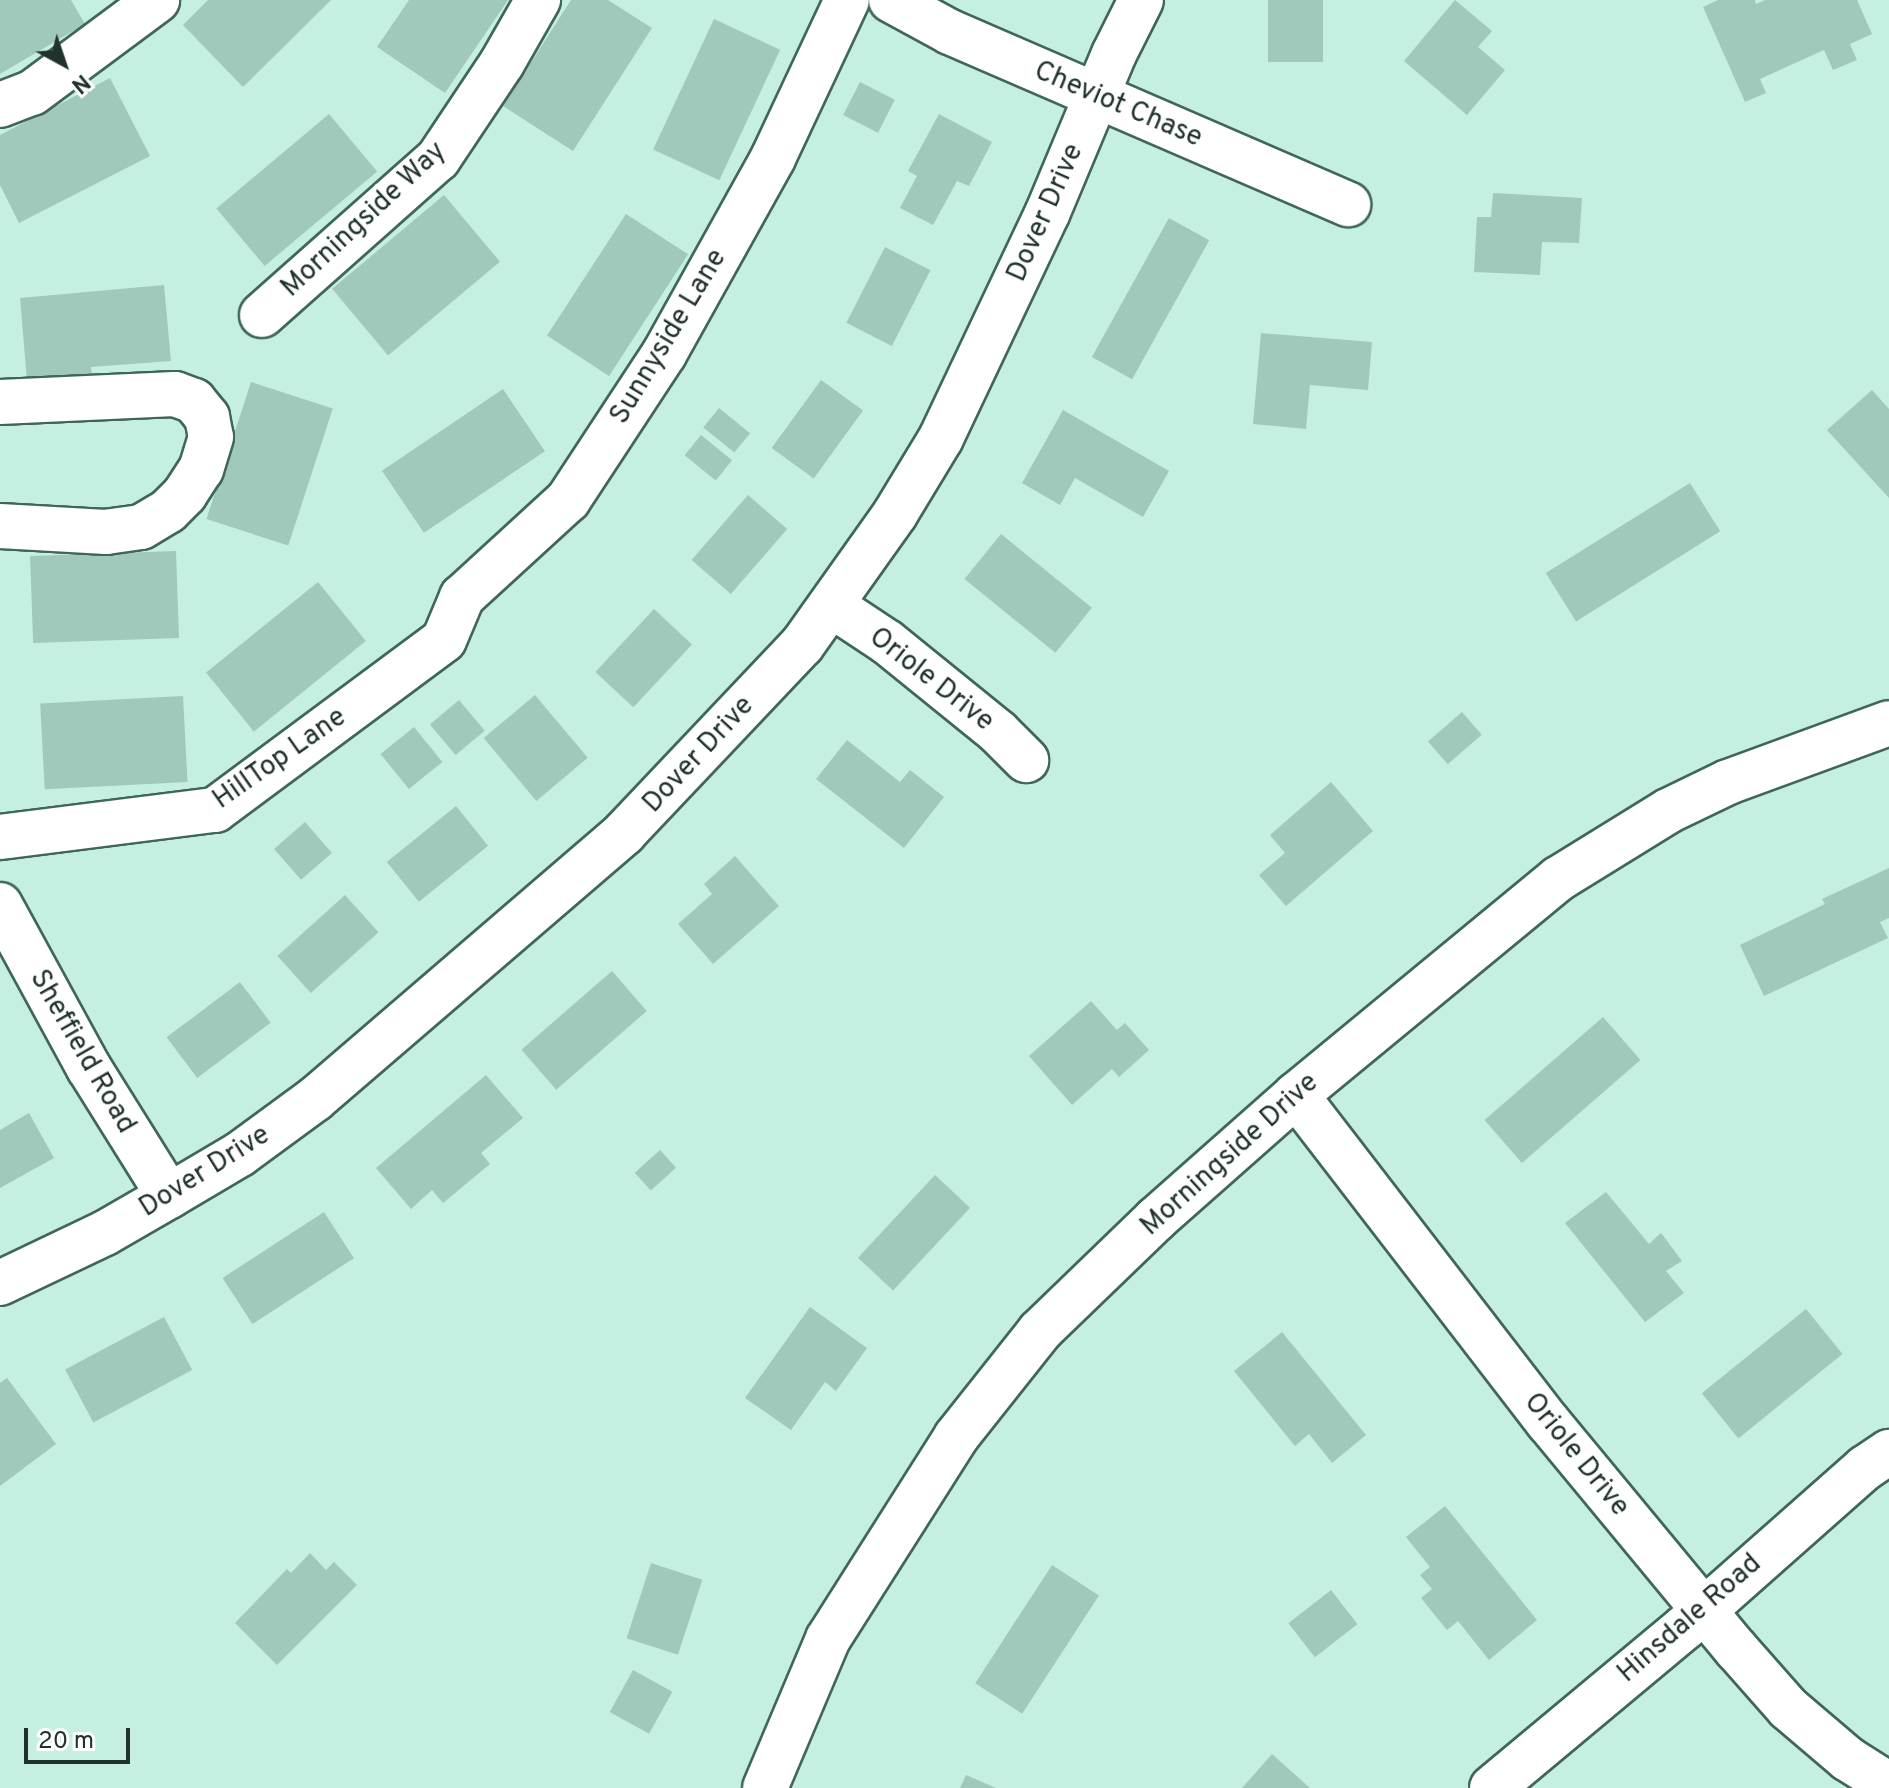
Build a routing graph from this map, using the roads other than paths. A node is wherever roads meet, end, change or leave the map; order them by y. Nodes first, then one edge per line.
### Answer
1 (157, 0) edge
2 (538, 0) edge
3 (847, 0) edge
4 (891, 0) edge
5 (1141, 0) edge
6 (1097, 97) junction
7 (0, 105) edge
8 (1348, 204) dead end
9 (262, 315) dead end
10 (0, 402) edge
11 (0, 526) edge
12 (831, 605) junction
13 (444, 640) joint
14 (1889, 723) edge
15 (1026, 760) dead end
16 (0, 837) edge
17 (2, 915) edge
18 (1296, 1095) junction
19 (169, 1196) junction
20 (0, 1283) edge
21 (1889, 1452) edge
22 (1703, 1610) junction
23 (1889, 1785) edge
24 (765, 1788) edge
25 (1492, 1788) edge

1 - 7 street
2 - 9 street, Morningside Way
3 - 13 street, Sunnyside Lane
4 - 6 street, Cheviot Chase
5 - 6 street, Dover Drive
6 - 8 street, Cheviot Chase
6 - 12 street, Dover Drive
10 - 11 street
12 - 15 street, Oriole Drive
12 - 19 street, Dover Drive
13 - 16 street, HillTop Lane
14 - 18 street, Morningside Drive
17 - 19 street, Sheffield Road
18 - 22 street, Oriole Drive
18 - 24 street, Morningside Drive
19 - 20 street, Dover Drive
21 - 22 street, Hinsdale Road
22 - 23 street, Oriole Drive
22 - 25 street, Hinsdale Road

